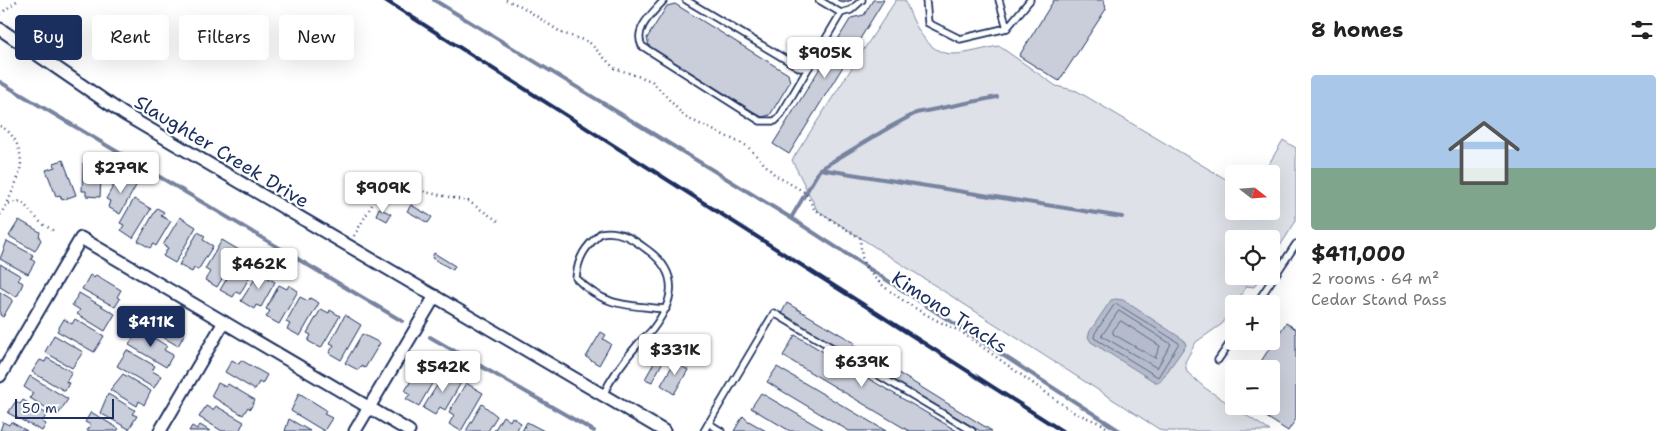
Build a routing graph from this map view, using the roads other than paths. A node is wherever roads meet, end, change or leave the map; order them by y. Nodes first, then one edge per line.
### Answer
1 (664, 0) edge
2 (686, 0) edge
3 (819, 0) edge
4 (862, 0) edge
5 (926, 0) edge
6 (1000, 0) edge
7 (1030, 0) edge
8 (841, 13) junction
9 (1007, 28) junction
10 (0, 29) edge
11 (809, 67) junction
12 (1296, 244) edge
13 (1262, 295) edge
14 (435, 296) junction
15 (666, 308) junction
16 (224, 322) junction
17 (1225, 350) edge
18 (1218, 360) dead end
19 (0, 376) edge
20 (603, 395) junction
21 (369, 407) junction
22 (708, 423) junction
23 (160, 431) edge
24 (355, 431) edge
25 (409, 431) edge
26 (664, 431) edge
27 (704, 431) edge
28 (721, 431) edge
29 (972, 431) edge

1 - 11 lane
2 - 11 lane
3 - 8 lane
4 - 8 lane
5 - 9 lane
6 - 9 lane
7 - 9 lane
8 - 11 lane
10 - 14 street, Slaughter Creek Drive
12 - 13 lane
14 - 20 street, Slaughter Creek Drive
14 - 21 street
15 - 15 lane
15 - 20 lane
16 - 19 street
16 - 21 street
16 - 23 street
17 - 18 lane
20 - 26 street, Slaughter Creek Drive
21 - 24 street
21 - 25 street
22 - 27 lane
22 - 28 lane
22 - 29 lane

